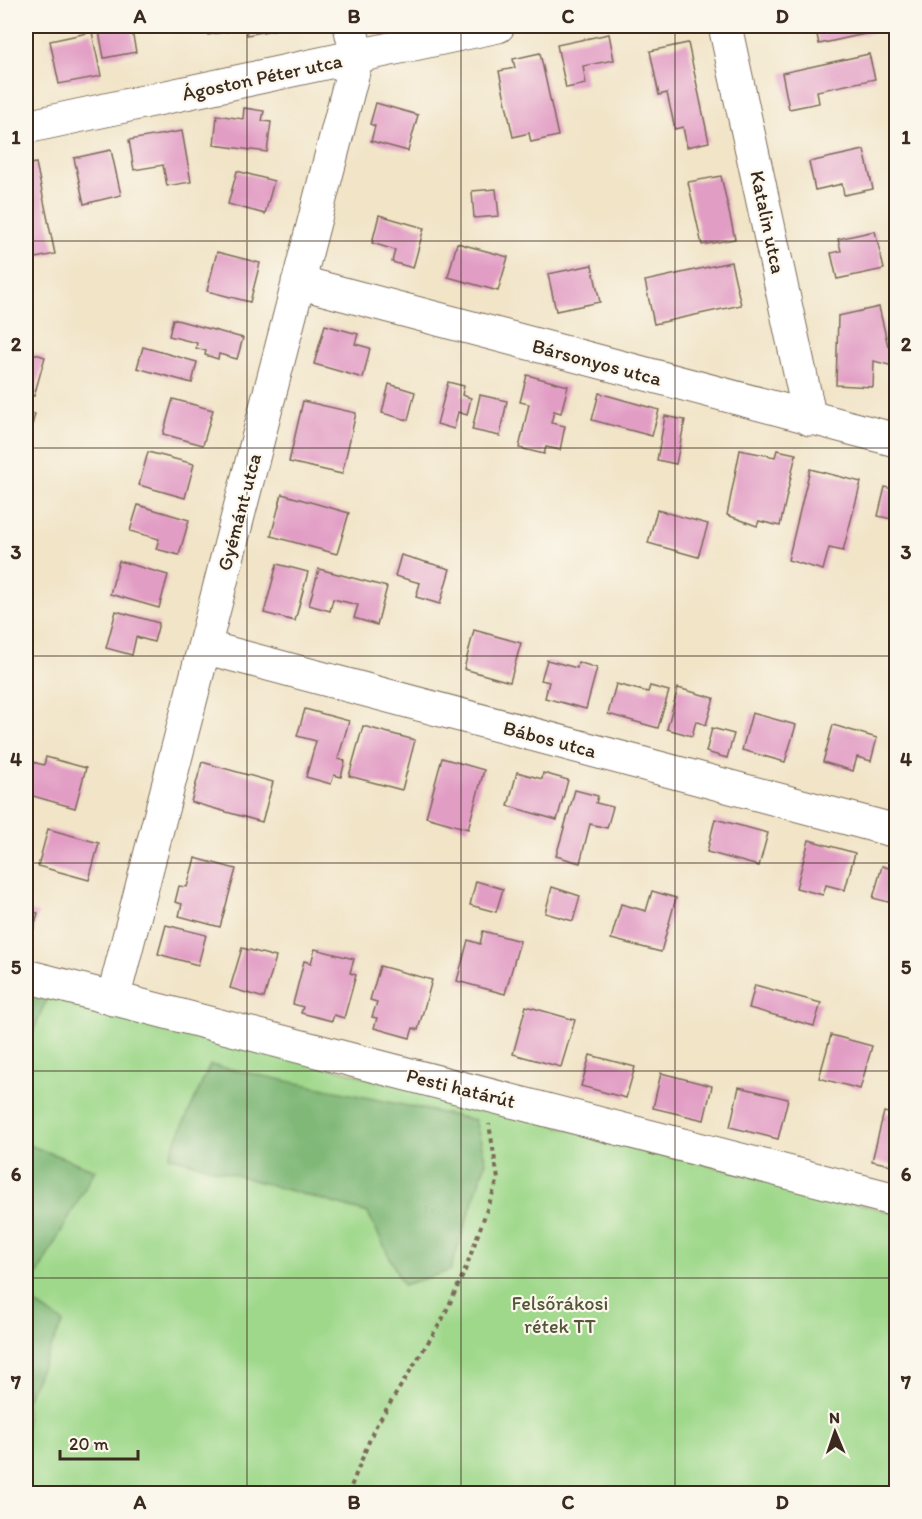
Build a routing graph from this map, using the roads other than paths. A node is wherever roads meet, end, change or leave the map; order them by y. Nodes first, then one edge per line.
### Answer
1 (498, 26) edge
2 (725, 26) edge
3 (353, 41) edge
4 (26, 127) edge
5 (298, 282) junction
6 (810, 419) junction
7 (897, 440) edge
8 (204, 647) junction
9 (897, 831) edge
10 (26, 976) edge
11 (113, 999) junction
12 (897, 1200) edge

1 - 3 street, Ágoston Péter utca
2 - 6 street, Katalin utca
3 - 4 street, Ágoston Péter utca
3 - 5 street, Gyémánt utca
5 - 6 street, Bársonyos utca
5 - 8 street, Gyémánt utca
6 - 7 street, Bársonyos utca
8 - 9 street, Bábos utca
8 - 11 street, Gyémánt utca
10 - 11 street, Pesti határút
11 - 12 street, Pesti határút

